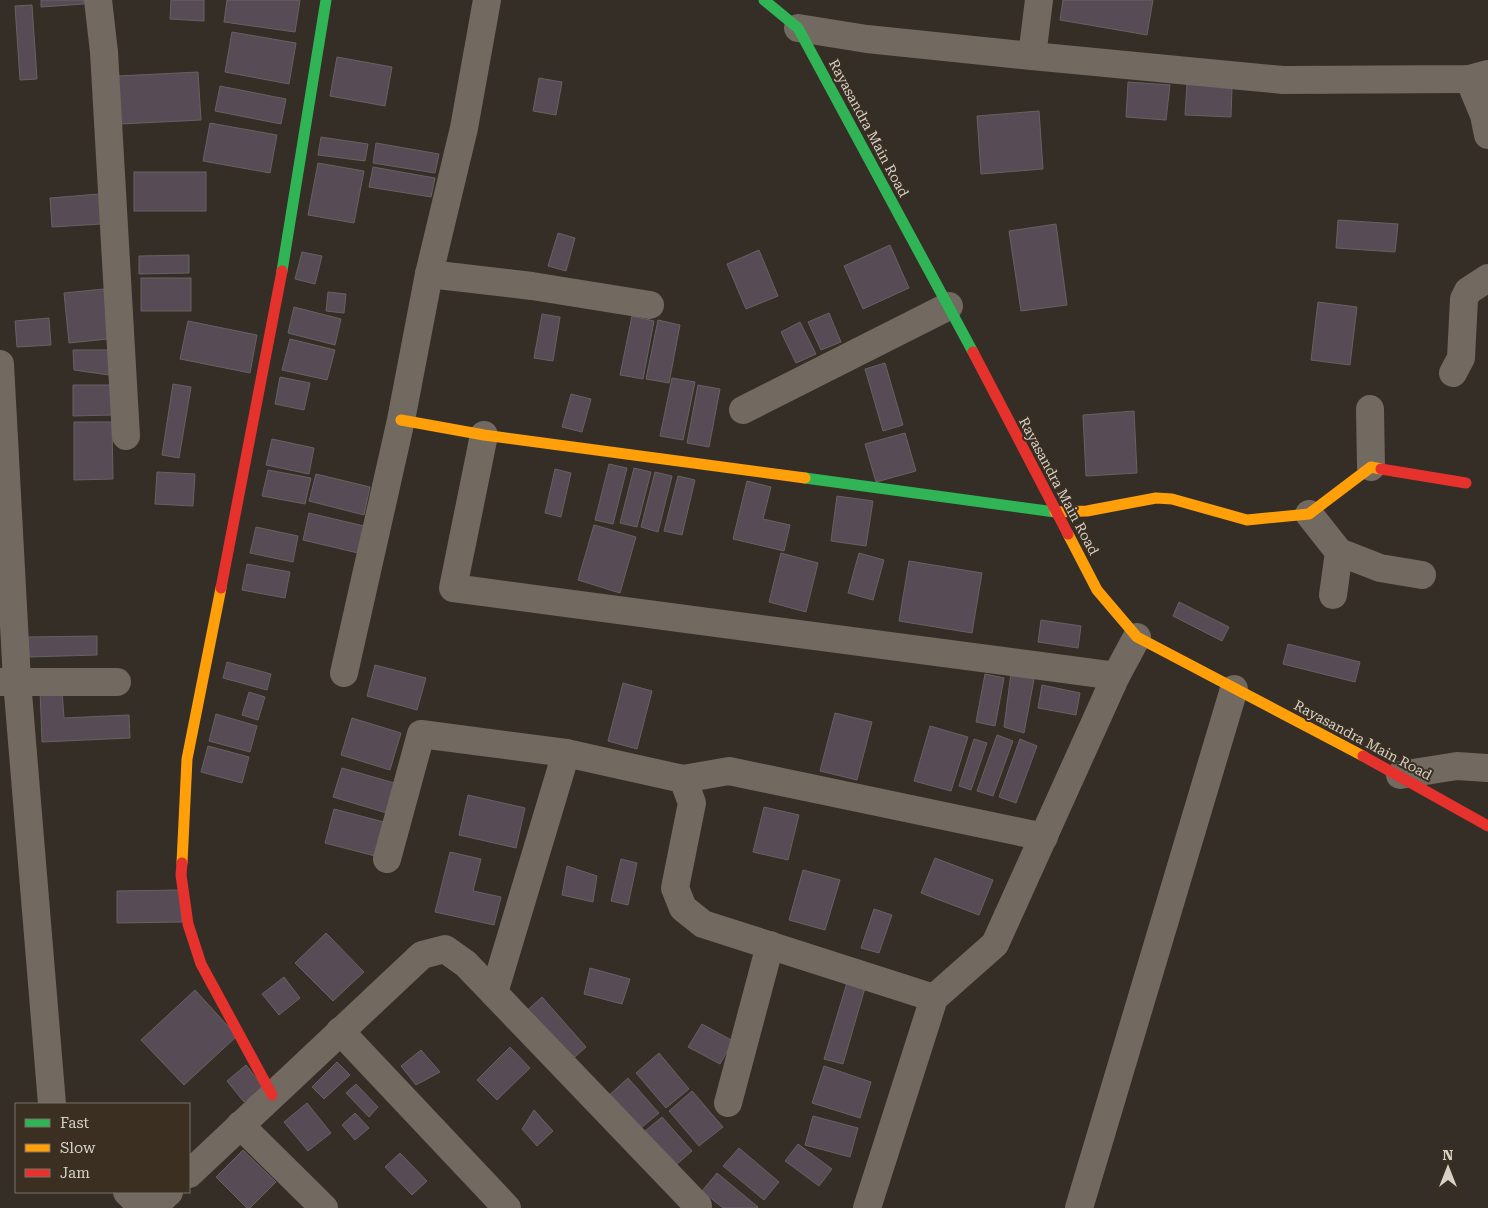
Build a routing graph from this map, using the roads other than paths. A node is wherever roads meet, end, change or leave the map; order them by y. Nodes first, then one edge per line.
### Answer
1 (98, 0) edge
2 (326, 0) edge
3 (487, 0) edge
4 (764, 0) edge
5 (1039, 0) edge
6 (798, 28) junction
7 (1032, 56) junction
8 (1478, 77) edge
9 (1488, 135) edge
10 (429, 274) junction
11 (1488, 278) edge
12 (650, 305) dead end
13 (949, 306) junction
14 (0, 364) edge
15 (1452, 372) dead end
16 (1370, 409) dead end
17 (743, 410) dead end
18 (401, 420) junction
19 (484, 435) junction
20 (126, 436) dead end
21 (1371, 467) junction
22 (1466, 483) dead end
23 (1055, 512) junction
24 (1309, 514) junction
25 (1339, 552) junction
26 (1422, 575) dead end
27 (1333, 595) dead end
28 (1137, 637) junction
29 (344, 673) dead end
30 (1116, 676) junction
31 (9, 682) edge
32 (117, 682) dead end
33 (1234, 689) junction
34 (566, 753) junction
35 (1488, 768) edge
36 (1400, 775) junction
37 (683, 779) junction
38 (1488, 826) edge
39 (1044, 837) junction
40 (387, 859) dead end
41 (770, 945) junction
42 (494, 993) junction
43 (934, 998) junction
44 (340, 1031) junction
45 (272, 1095) junction
46 (52, 1103) edge
47 (728, 1103) dead end
48 (240, 1125) junction
49 (190, 1173) edge
50 (129, 1193) edge
51 (169, 1193) edge
52 (698, 1206) dead end
53 (143, 1208) edge
54 (152, 1208) edge
55 (324, 1208) edge
56 (507, 1208) edge
57 (867, 1208) edge
58 (1079, 1208) edge

1 - 20 street
2 - 45 street
3 - 10 street
4 - 6 street, Rayasandra Main Road
5 - 7 street
6 - 7 street
6 - 13 street, Rayasandra Main Road
7 - 8 street
8 - 9 street
10 - 12 street
10 - 18 street
11 - 15 street
13 - 17 street
13 - 23 street, Rayasandra Main Road
14 - 31 street
16 - 21 street
18 - 19 street
18 - 29 street
19 - 23 street
19 - 30 street
21 - 22 street
21 - 24 street
23 - 24 street
23 - 28 street, Rayasandra Main Road
24 - 25 street
25 - 26 street
25 - 27 street
28 - 30 street
28 - 33 street, Rayasandra Main Road
30 - 39 street
31 - 32 street
31 - 46 street
33 - 36 street, Rayasandra Main Road
33 - 58 street
34 - 37 street
34 - 40 street
34 - 42 street
35 - 36 street
36 - 38 street, Rayasandra Main Road
37 - 39 street
37 - 41 street
39 - 43 street
41 - 43 street
41 - 47 street
42 - 44 street
42 - 52 street
43 - 57 street
44 - 45 street
44 - 56 street
45 - 48 street
48 - 49 street
48 - 55 street
50 - 53 street
51 - 54 street

